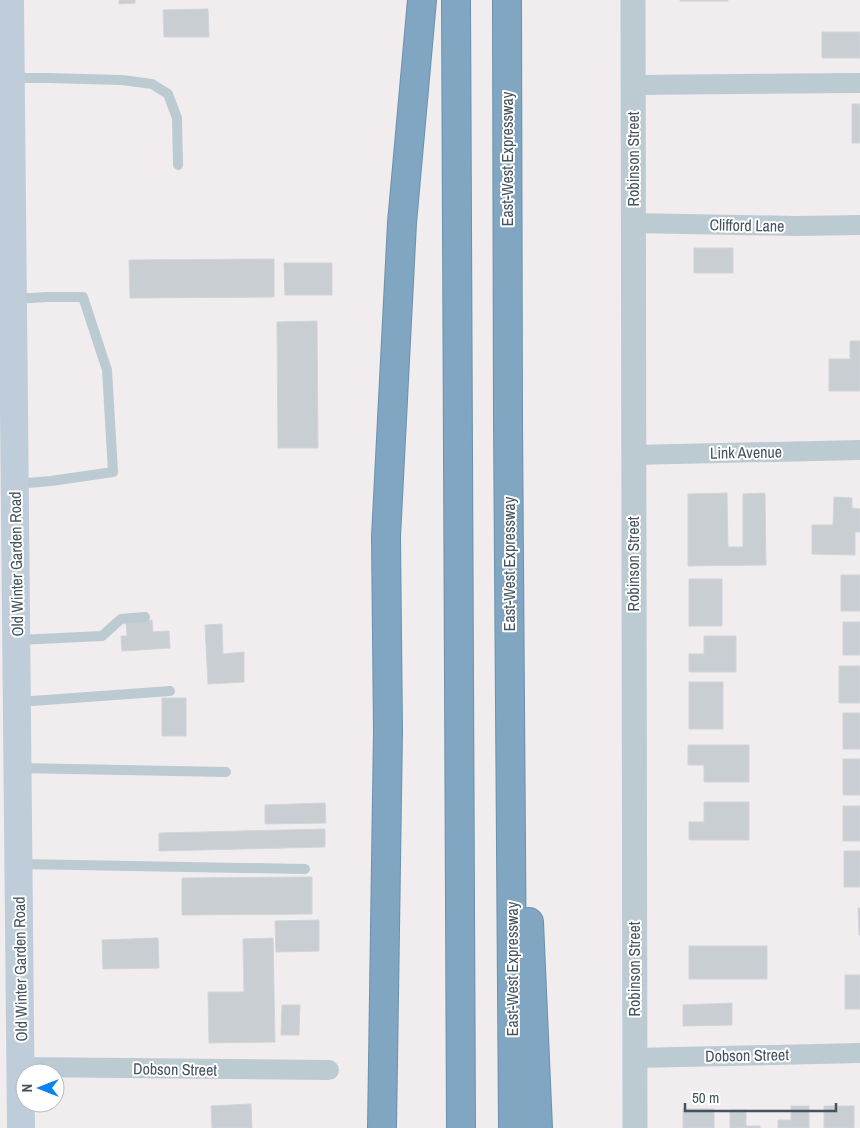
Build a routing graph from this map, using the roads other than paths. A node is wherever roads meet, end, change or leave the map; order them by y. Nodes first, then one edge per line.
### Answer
1 (10, 0) edge
2 (422, 0) edge
3 (456, 0) edge
4 (507, 0) edge
5 (633, 0) edge
6 (11, 78) junction
7 (860, 83) edge
8 (633, 85) junction
9 (6, 110) edge
10 (178, 165) dead end
11 (633, 223) junction
12 (860, 226) edge
13 (13, 299) junction
14 (508, 421) junction
15 (860, 450) edge
16 (633, 455) junction
17 (15, 484) junction
18 (145, 617) dead end
19 (17, 640) junction
20 (170, 691) dead end
21 (17, 702) junction
22 (18, 768) junction
23 (226, 772) dead end
24 (19, 864) junction
25 (305, 869) dead end
26 (860, 1053) edge
27 (634, 1058) junction
28 (21, 1063) edge
29 (65, 1067) edge
30 (329, 1070) dead end
31 (21, 1113) edge
32 (21, 1128) edge
33 (382, 1128) edge
34 (461, 1128) edge
35 (513, 1128) edge
36 (538, 1128) edge
37 (635, 1128) edge

1 - 6 main road, Old Winter Garden Road
2 - 33 highway
3 - 34 highway
4 - 14 highway, East-West Expressway
5 - 8 street, Robinson Street
6 - 9 main road, Old Winter Garden Road
6 - 10 lane
7 - 8 street
8 - 11 street, Robinson Street
9 - 13 main road, Old Winter Garden Road
11 - 12 street, Clifford Lane
11 - 16 street, Robinson Street
13 - 17 main road, Old Winter Garden Road
13 - 17 lane
14 - 35 highway, East-West Expressway
14 - 36 highway
15 - 16 street, Link Avenue
16 - 27 street, Robinson Street
17 - 19 main road, Old Winter Garden Road
18 - 19 lane
19 - 21 main road, Old Winter Garden Road
20 - 21 lane
21 - 22 main road, Old Winter Garden Road
22 - 23 lane
22 - 24 main road, Old Winter Garden Road
24 - 25 lane
24 - 28 main road, Old Winter Garden Road
26 - 27 street, Dobson Street
27 - 37 street, Robinson Street
29 - 30 street, Dobson Street
31 - 32 main road, Old Winter Garden Road

